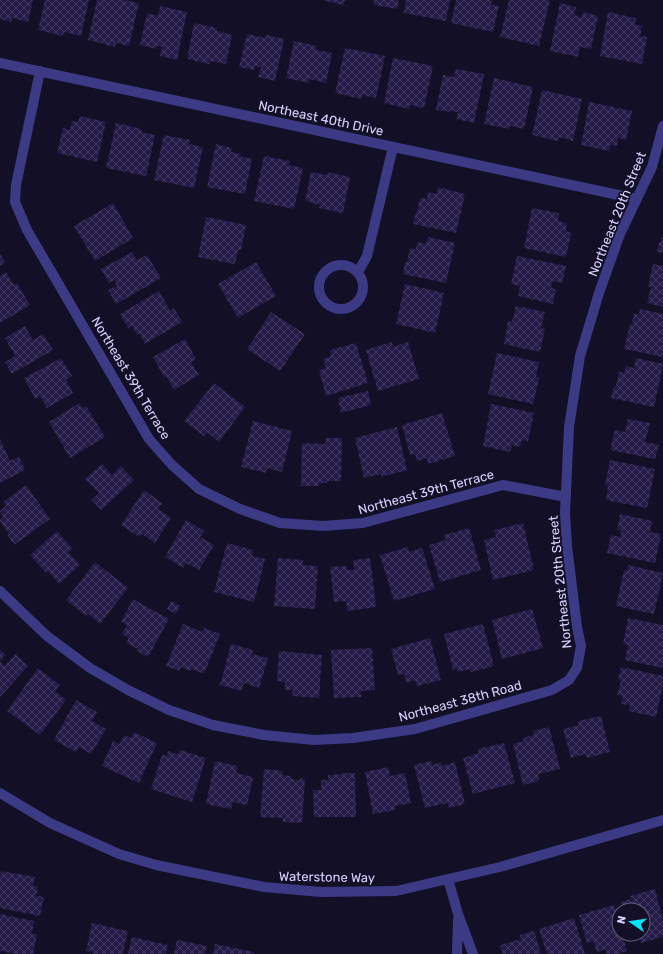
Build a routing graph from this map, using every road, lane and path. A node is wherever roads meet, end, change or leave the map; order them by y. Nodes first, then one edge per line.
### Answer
1 (0, 63) edge
2 (40, 71) junction
3 (663, 126) edge
4 (393, 146) junction
5 (637, 199) junction
6 (358, 272) junction
7 (566, 497) junction
8 (0, 590) edge
9 (577, 668) joint
10 (0, 793) edge
11 (663, 820) edge
12 (448, 879) junction
13 (458, 914) junction
14 (457, 954) edge
15 (473, 954) edge

1 - 2 street, Northeast 40th Drive
2 - 4 street, Northeast 40th Drive
2 - 7 street, Northeast 39th Terrace
3 - 5 street, Northeast 20th Street
4 - 5 street, Northeast 40th Drive
4 - 6 street
5 - 7 street, Northeast 20th Street
6 - 6 street
7 - 9 street, Northeast 20th Street
8 - 9 street, Northeast 38th Road
10 - 12 street, Waterstone Way
11 - 12 street, Waterstone Way
12 - 13 street
13 - 14 street
13 - 15 street

